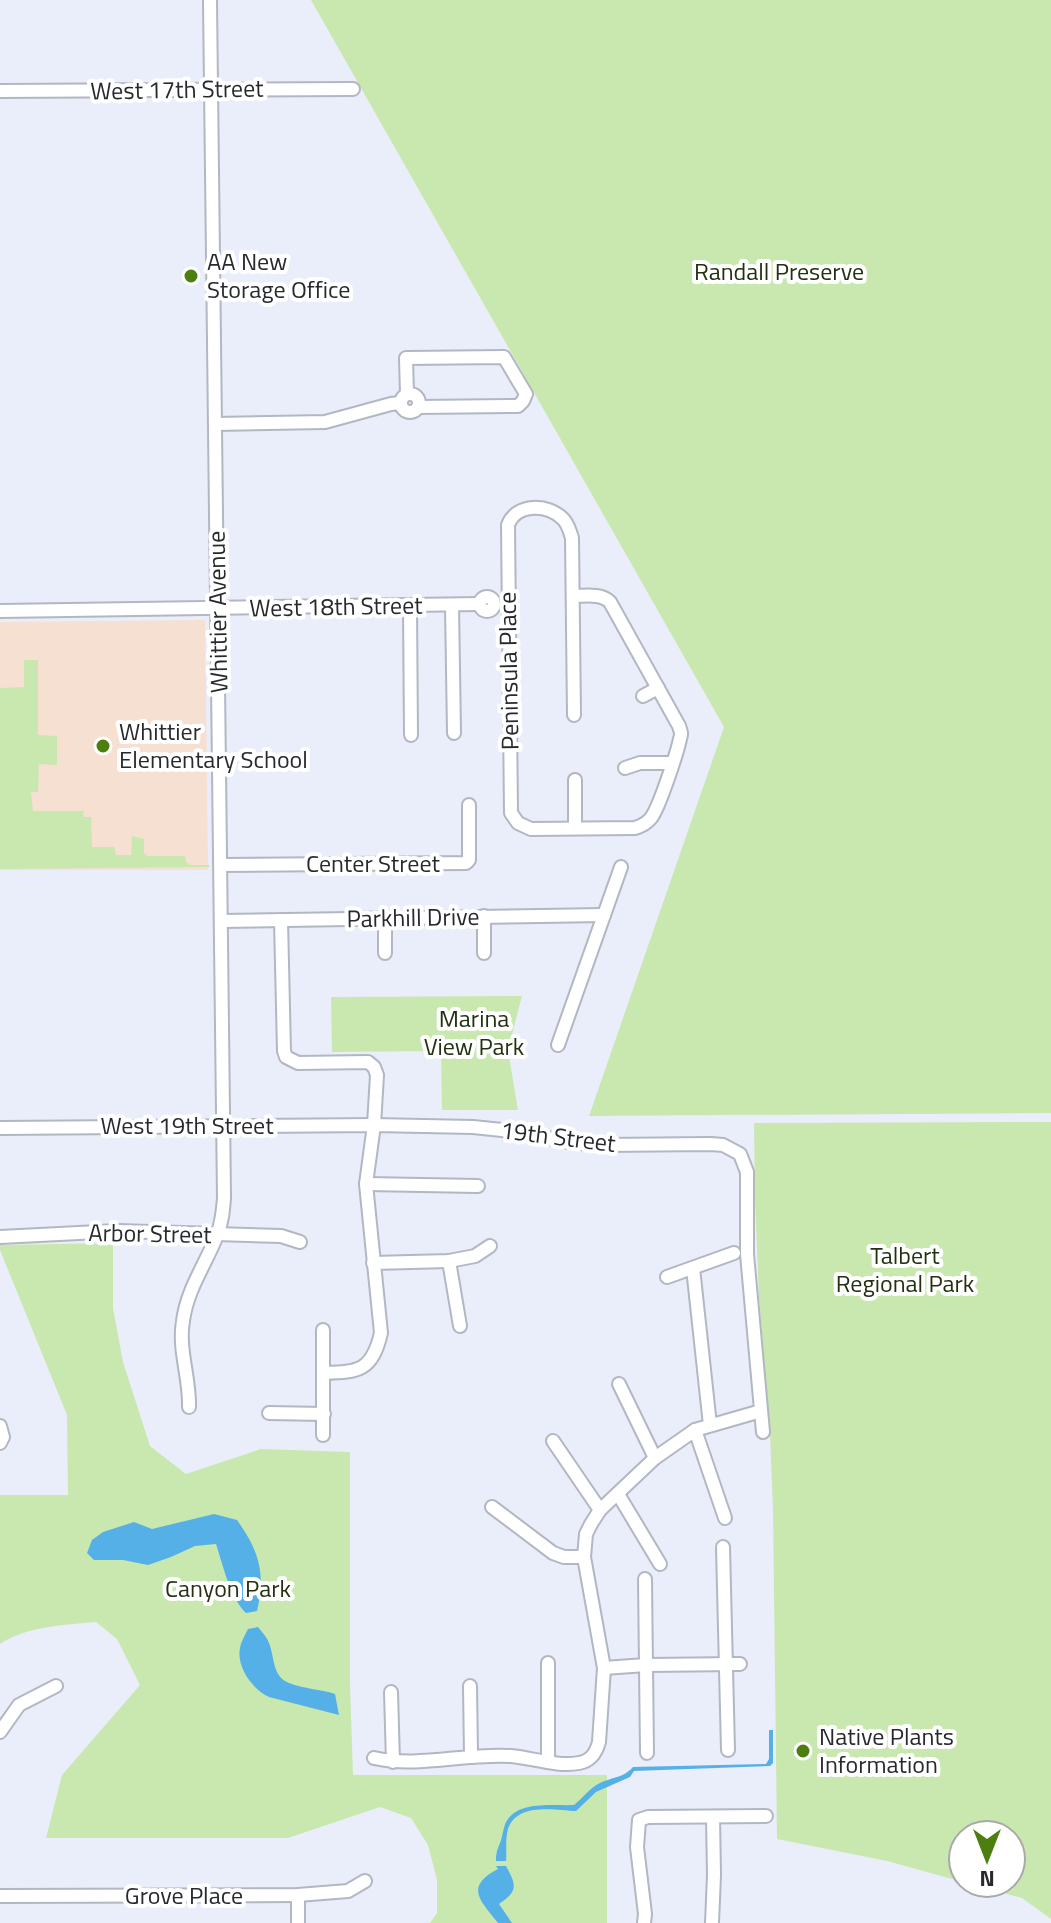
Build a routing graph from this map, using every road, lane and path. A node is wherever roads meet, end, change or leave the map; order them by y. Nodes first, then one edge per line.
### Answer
1 (210, 0) edge
2 (353, 89) dead end
3 (211, 90) junction
4 (0, 91) edge
5 (404, 399) junction
6 (215, 424) junction
7 (509, 596) junction
8 (573, 596) junction
9 (452, 605) junction
10 (487, 605) junction
11 (410, 606) junction
12 (218, 609) junction
13 (0, 611) edge
14 (509, 613) junction
15 (658, 688) junction
16 (643, 696) dead end
17 (574, 715) dead end
18 (454, 733) dead end
19 (411, 735) dead end
20 (672, 763) junction
21 (625, 768) dead end
22 (575, 780) dead end
23 (469, 805) dead end
24 (575, 828) junction
25 (221, 865) junction
26 (621, 867) dead end
27 (604, 915) junction
28 (484, 916) junction
29 (385, 918) junction
30 (281, 920) junction
31 (222, 921) junction
32 (385, 953) dead end
33 (484, 953) dead end
34 (558, 1045) dead end
35 (374, 1125) junction
36 (224, 1126) junction
37 (0, 1128) edge
38 (366, 1184) junction
39 (478, 1186) dead end
40 (217, 1235) junction
41 (0, 1237) edge
42 (300, 1242) dead end
43 (490, 1246) dead end
44 (734, 1253) dead end
45 (449, 1261) junction
46 (373, 1263) junction
47 (693, 1268) junction
48 (667, 1277) dead end
49 (460, 1326) dead end
50 (323, 1330) dead end
51 (324, 1373) junction
52 (619, 1384) dead end
53 (189, 1407) dead end
54 (761, 1411) junction
55 (269, 1413) dead end
56 (324, 1414) junction
57 (710, 1425) junction
58 (0, 1426) edge
59 (695, 1430) junction
60 (763, 1432) dead end
61 (323, 1435) dead end
62 (553, 1441) dead end
63 (0, 1443) edge
64 (655, 1458) junction
65 (618, 1494) junction
66 (492, 1507) dead end
67 (600, 1510) junction
68 (725, 1518) dead end
69 (723, 1547) dead end
70 (584, 1557) junction
71 (660, 1564) dead end
72 (645, 1579) dead end
73 (548, 1663) dead end
74 (726, 1664) junction
75 (740, 1664) dead end
76 (646, 1665) junction
77 (604, 1668) junction
78 (56, 1686) dead end
79 (470, 1686) dead end
80 (391, 1692) dead end
81 (0, 1732) edge
82 (728, 1750) dead end
83 (647, 1753) dead end
84 (471, 1756) junction
85 (374, 1758) dead end
86 (393, 1762) junction
87 (548, 1762) junction
88 (766, 1816) dead end
89 (713, 1817) junction
90 (365, 1881) dead end
91 (298, 1895) junction
92 (0, 1896) edge
93 (298, 1923) edge
94 (644, 1923) edge
95 (712, 1923) edge

1 - 3 street, Whittier Avenue
2 - 3 street, West 17th Street
3 - 4 street, West 17th Street
3 - 6 street, Whittier Avenue
5 - 5 street
5 - 6 street
6 - 12 street, Whittier Avenue
7 - 8 street, Peninsula Place
7 - 10 street, West 18th Street
7 - 14 street, Peninsula Place
8 - 15 street
8 - 17 street
9 - 10 street, West 18th Street
9 - 11 street, West 18th Street
9 - 18 street
10 - 14 street, West 18th Street
11 - 12 street, West 18th Street
11 - 19 street
12 - 13 street, West 18th Street
12 - 25 street, Whittier Avenue
14 - 24 street, Peninsula Place
15 - 16 street
15 - 20 street
20 - 21 street
20 - 24 street
22 - 24 street
23 - 25 street, Center Street
25 - 31 street, Whittier Avenue
26 - 27 street
27 - 28 street, Parkhill Drive
27 - 34 street
28 - 29 street, Parkhill Drive
28 - 33 street
29 - 30 street, Parkhill Drive
29 - 32 street
30 - 31 street, Parkhill Drive
30 - 35 street
31 - 36 street, Whittier Avenue
35 - 36 street, West 19th Street
35 - 38 street
35 - 54 street, 19th Street
36 - 37 street, West 19th Street
36 - 40 street, Whittier Avenue
38 - 39 street
38 - 46 street
40 - 41 street, Arbor Street
40 - 42 street, Arbor Street
40 - 53 street, Whittier Avenue
43 - 45 street
44 - 47 street
45 - 46 street
45 - 49 street
46 - 51 street
47 - 48 street
47 - 57 street
50 - 51 street
51 - 56 street
52 - 64 street
54 - 57 street
54 - 60 street
55 - 56 street
56 - 61 street
57 - 59 street
58 - 63 street
59 - 64 street
59 - 68 street
62 - 67 street
64 - 65 street
65 - 67 street
65 - 71 street
66 - 70 street
67 - 70 street
69 - 74 street
70 - 77 street
72 - 76 street
73 - 87 street
74 - 75 street
74 - 76 street
74 - 82 street
76 - 77 street
76 - 83 street
77 - 87 street
78 - 81 street
79 - 84 street
80 - 86 street
84 - 86 street
84 - 87 street
85 - 86 street
88 - 89 street
89 - 94 street
89 - 95 street
90 - 91 street, Grove Place
91 - 92 street, Grove Place
91 - 93 street

